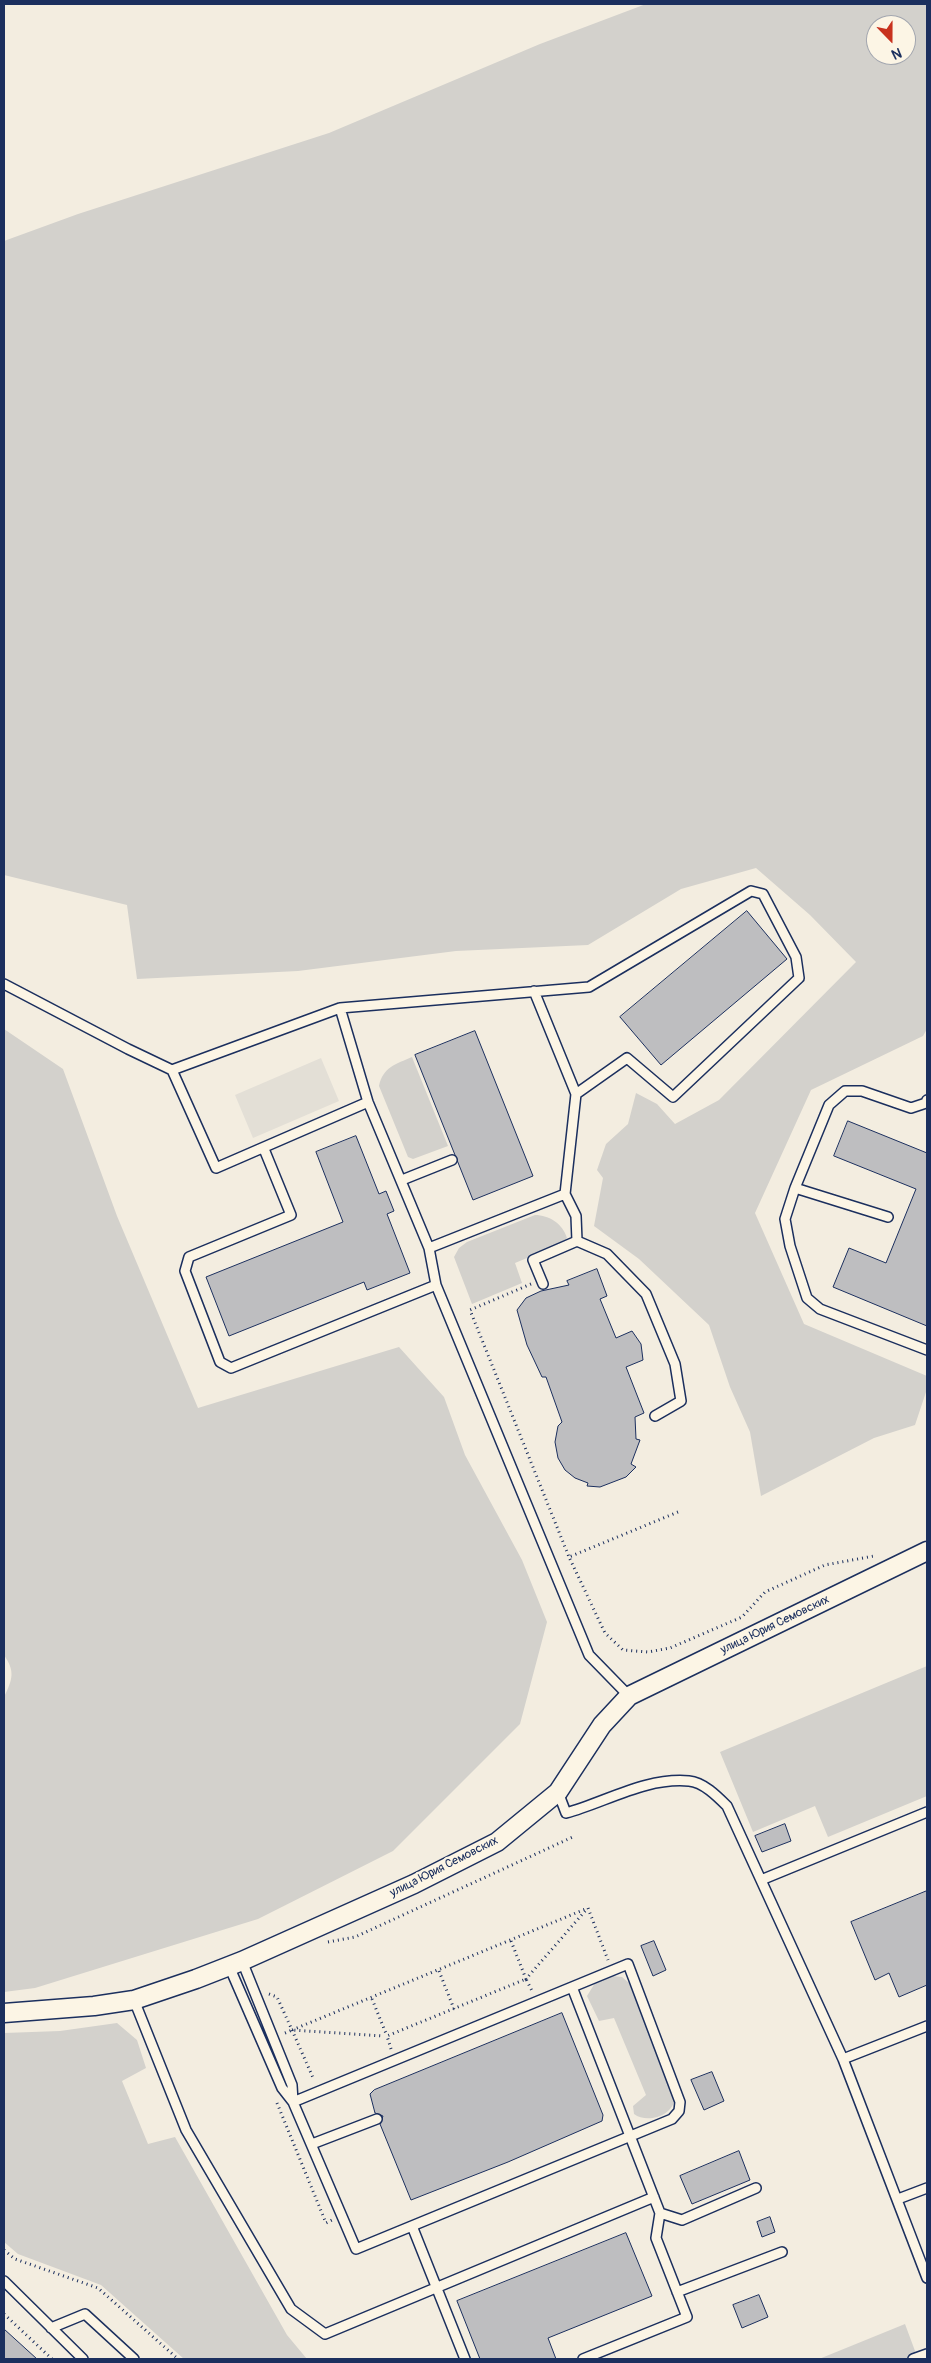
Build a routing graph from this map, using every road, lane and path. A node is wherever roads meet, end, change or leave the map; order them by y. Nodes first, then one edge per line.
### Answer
1 (4, 984) edge
2 (534, 991) junction
3 (340, 1008) junction
4 (172, 1070) junction
5 (576, 1094) junction
6 (927, 1100) edge
7 (368, 1102) junction
8 (264, 1149) junction
9 (452, 1160) dead end
10 (402, 1180) junction
11 (795, 1188) junction
12 (565, 1194) junction
13 (888, 1217) dead end
14 (577, 1241) junction
15 (430, 1248) junction
16 (542, 1282) joint
17 (436, 1285) junction
18 (927, 1350) edge
19 (655, 1416) dead end
20 (678, 1512) dead end
21 (927, 1551) edge
22 (878, 1556) dead end
23 (570, 1557) junction
24 (629, 1696) junction
25 (558, 1792) junction
26 (927, 1812) edge
27 (575, 1836) dead end
28 (761, 1880) junction
29 (588, 1908) junction
30 (511, 1941) junction
31 (318, 1944) dead end
32 (235, 1964) junction
33 (607, 1964) dead end
34 (439, 1971) junction
35 (526, 1978) junction
36 (572, 1987) junction
37 (268, 1990) dead end
38 (541, 1990) dead end
39 (372, 1999) junction
40 (134, 2000) junction
41 (454, 2009) junction
42 (4, 2013) edge
43 (927, 2026) edge
44 (292, 2030) junction
45 (385, 2036) junction
46 (273, 2038) junction
47 (384, 2055) dead end
48 (843, 2059) junction
49 (315, 2083) dead end
50 (275, 2099) dead end
51 (293, 2102) junction
52 (377, 2119) dead end
53 (630, 2136) junction
54 (312, 2144) junction
55 (756, 2188) dead end
56 (927, 2188) edge
57 (654, 2197) junction
58 (898, 2199) junction
59 (660, 2212) junction
60 (342, 2216) junction
61 (412, 2226) junction
62 (4, 2250) edge
63 (782, 2252) dead end
64 (927, 2278) edge
65 (4, 2281) edge
66 (436, 2287) junction
67 (677, 2292) junction
68 (4, 2314) edge
69 (51, 2328) junction
70 (927, 2354) edge
71 (52, 2359) edge
72 (83, 2359) edge
73 (134, 2359) edge
74 (178, 2359) edge
75 (465, 2359) edge
76 (583, 2359) edge
77 (913, 2359) edge

1 - 4 lane
2 - 3 lane
2 - 5 lane
2 - 5 lane
3 - 4 lane
3 - 7 lane
4 - 8 lane
5 - 12 lane
6 - 11 lane
7 - 8 lane
7 - 10 lane
8 - 17 lane
9 - 10 lane
10 - 15 lane
11 - 13 lane
11 - 18 lane
12 - 14 lane
12 - 15 lane
14 - 16 lane
14 - 19 lane
15 - 17 lane
16 - 23 path
17 - 24 lane
20 - 23 path
21 - 24 street, улица Юрия Семовских
22 - 23 path
24 - 25 street, улица Юрия Семовских
25 - 28 lane
25 - 32 street, улица Юрия Семовских
26 - 28 lane
27 - 31 path
28 - 48 lane
29 - 30 path
29 - 33 path
29 - 35 path
30 - 34 path
30 - 35 path
32 - 40 street, улица Юрия Семовских
32 - 46 lane
32 - 51 lane
34 - 39 path
34 - 41 path
35 - 38 path
35 - 41 path
36 - 51 lane
36 - 53 lane
36 - 53 lane
37 - 44 path
39 - 44 path
39 - 45 path
40 - 42 street, улица Юрия Семовских
40 - 66 lane
41 - 45 path
43 - 48 lane
44 - 45 path
44 - 46 path
44 - 49 path
45 - 47 path
46 - 51 lane
48 - 58 lane
50 - 60 path
51 - 54 lane
52 - 54 lane
53 - 57 lane
53 - 61 lane
54 - 60 lane
55 - 59 lane
56 - 58 lane
57 - 59 lane
57 - 66 lane
58 - 64 lane
59 - 67 lane
60 - 61 lane
61 - 66 lane
62 - 74 path
63 - 67 lane
65 - 69 lane
66 - 75 lane
67 - 76 lane
68 - 71 path
69 - 72 lane
69 - 73 lane
70 - 77 lane

